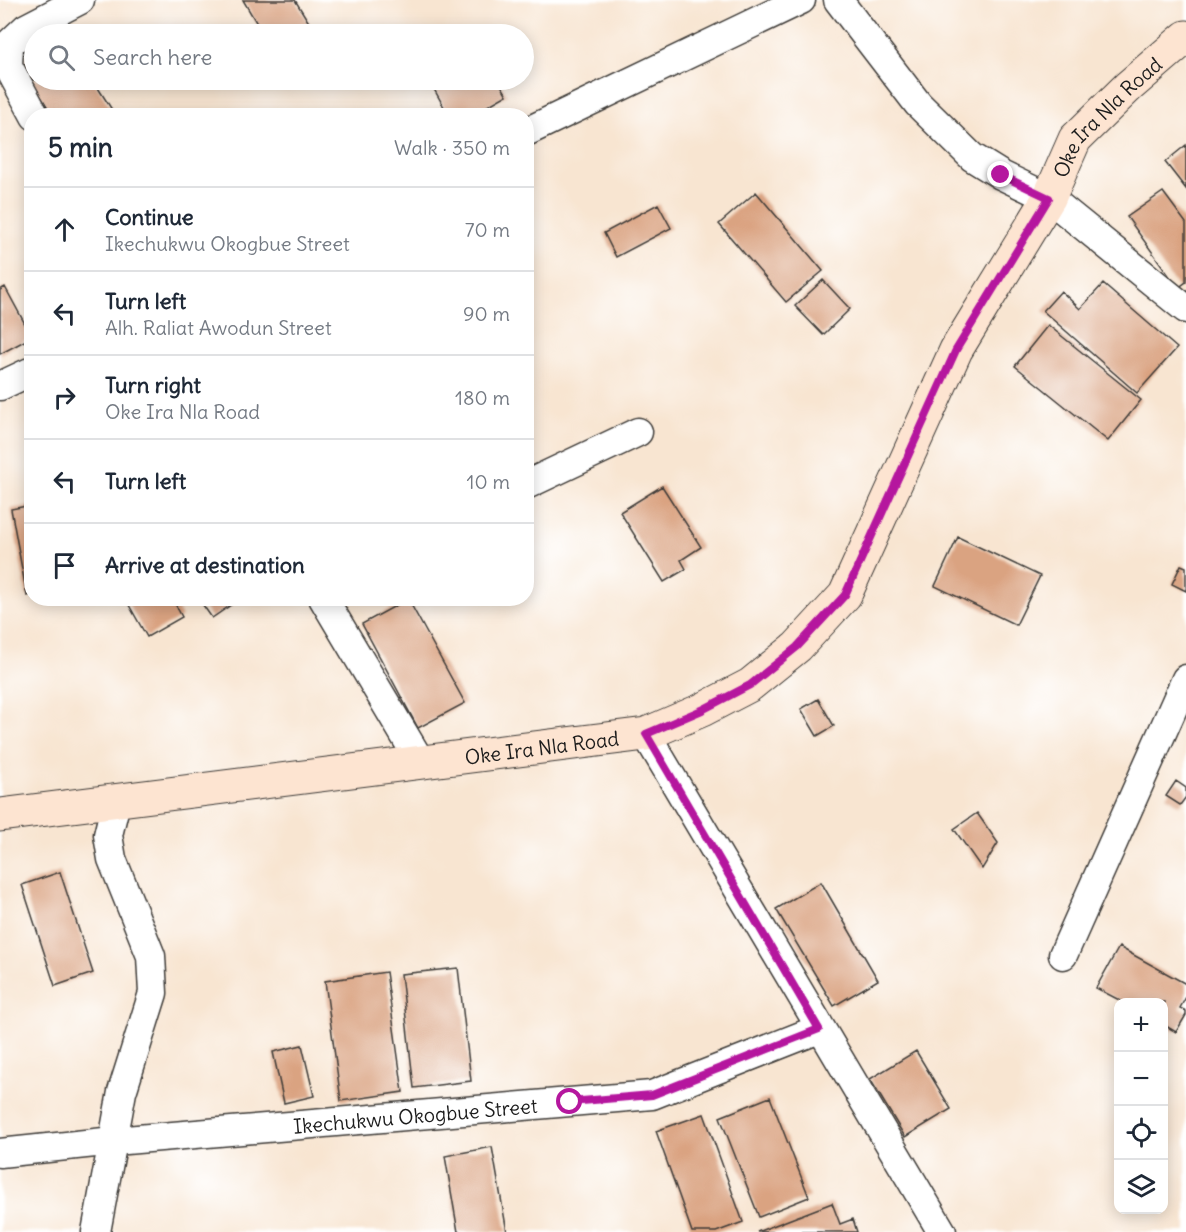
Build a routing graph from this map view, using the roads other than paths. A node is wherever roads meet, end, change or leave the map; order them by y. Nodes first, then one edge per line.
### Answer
1 (80, 0) edge
2 (801, 0) edge
3 (838, 0) edge
4 (34, 24) edge
5 (24, 30) edge
6 (1186, 37) edge
7 (31, 108) edge
8 (534, 128) edge
9 (1049, 198) junction
10 (1186, 309) edge
11 (24, 375) edge
12 (0, 386) edge
13 (638, 432) dead end
14 (534, 481) edge
15 (328, 606) edge
16 (1186, 679) edge
17 (646, 734) junction
18 (420, 761) junction
19 (116, 802) junction
20 (0, 815) edge
21 (1063, 955) dead end
22 (819, 1029) junction
23 (114, 1141) junction
24 (0, 1154) edge
25 (96, 1232) edge
26 (942, 1232) edge

1 - 4 street
2 - 8 street
3 - 9 street
5 - 7 street
6 - 9 street, Oke Ira Nla Road
9 - 10 street
9 - 17 street, Oke Ira Nla Road
11 - 12 street
13 - 14 street
15 - 18 street
16 - 21 street
17 - 18 street, Oke Ira Nla Road
17 - 22 street
18 - 19 street, Oke Ira Nla Road
19 - 20 street, Oke Ira Nla Road
19 - 23 street
22 - 23 street, Ikechukwu Okogbue Street
22 - 26 street
23 - 24 street, Ikechukwu Okogbue Street
23 - 25 street

